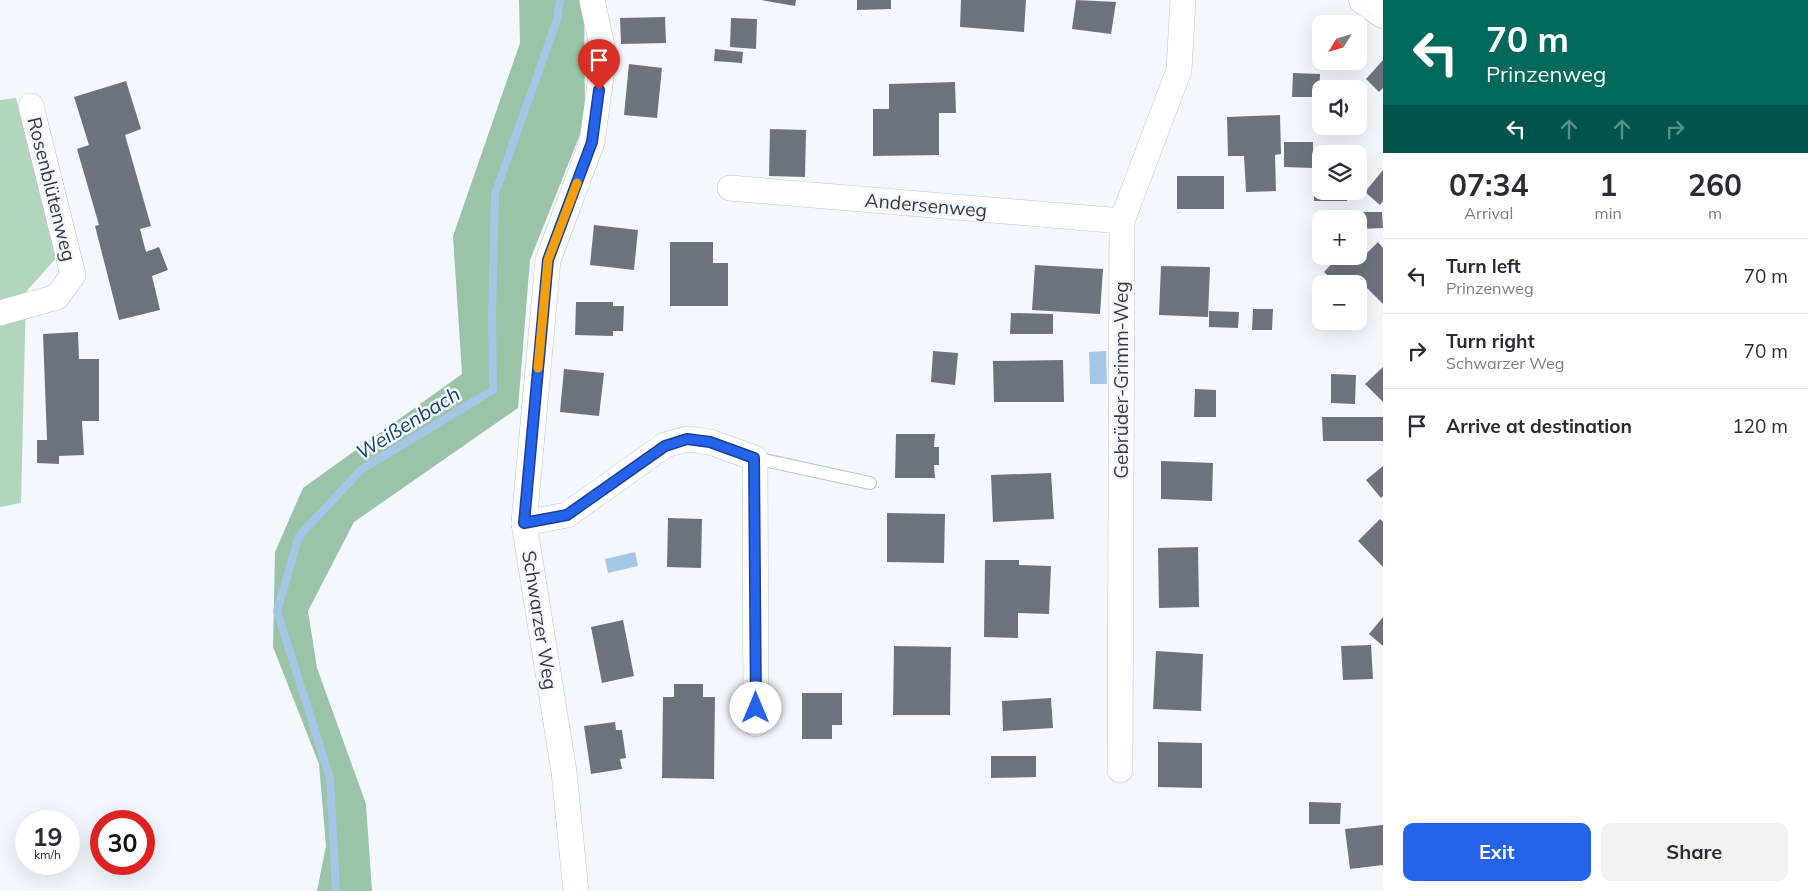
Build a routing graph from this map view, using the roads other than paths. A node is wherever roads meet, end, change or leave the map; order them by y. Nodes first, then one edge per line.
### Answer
1 (592, 0) edge
2 (1183, 0) edge
3 (1363, 0) edge
4 (1383, 14) edge
5 (31, 106) dead end
6 (730, 188) dead end
7 (1122, 221) junction
8 (0, 313) edge
9 (754, 458) junction
10 (870, 483) dead end
11 (524, 523) junction
12 (756, 724) dead end
13 (1120, 770) dead end
14 (576, 891) edge

1 - 11 street, Schwarzer Weg
2 - 7 street, Gebrüder-Grimm-Weg
3 - 4 main road
5 - 8 street, Rosenblütenweg
6 - 7 street, Andersenweg
7 - 13 street, Gebrüder-Grimm-Weg
9 - 10 lane
9 - 11 street
9 - 12 street
11 - 14 street, Schwarzer Weg

